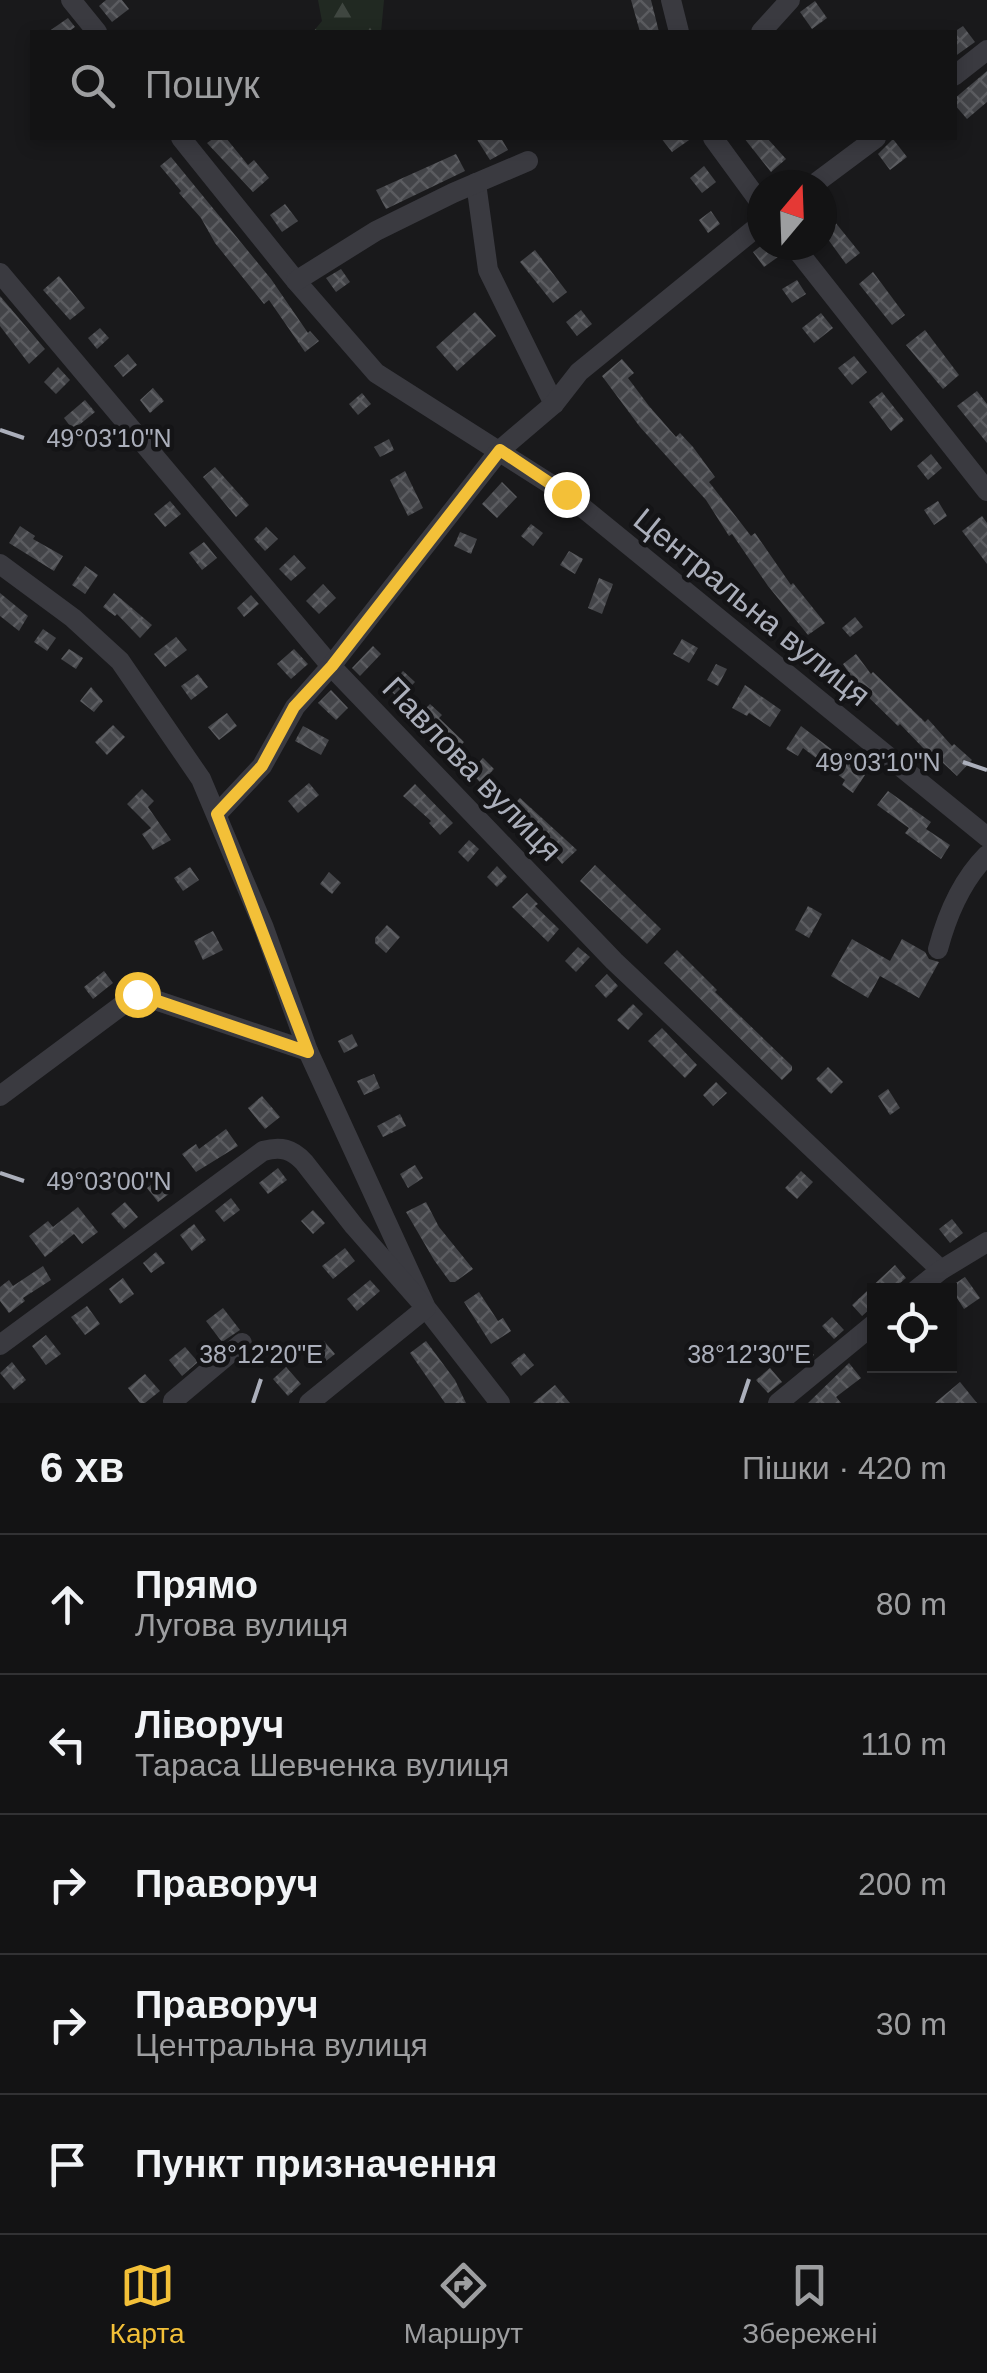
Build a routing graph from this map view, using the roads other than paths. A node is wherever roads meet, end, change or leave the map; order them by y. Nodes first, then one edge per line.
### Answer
1 (70, 0) edge
2 (671, 0) edge
3 (790, 0) edge
4 (94, 30) edge
5 (679, 30) edge
6 (763, 30) edge
7 (987, 50) edge
8 (957, 74) edge
9 (183, 140) edge
10 (714, 140) edge
11 (873, 140) edge
12 (528, 161) dead end
13 (832, 170) edge
14 (476, 183) junction
15 (747, 184) edge
16 (747, 236) edge
17 (805, 260) edge
18 (0, 272) edge
19 (296, 281) junction
20 (554, 404) junction
21 (500, 450) junction
22 (987, 491) edge
23 (0, 564) edge
24 (332, 666) junction
25 (217, 814) junction
26 (987, 837) edge
27 (987, 854) edge
28 (938, 949) dead end
29 (308, 1052) junction
30 (0, 1096) edge
31 (987, 1242) edge
32 (941, 1270) junction
33 (925, 1283) edge
34 (426, 1308) junction
35 (867, 1330) edge
36 (242, 1342) dead end
37 (0, 1345) edge
38 (172, 1402) edge
39 (194, 1403) edge
40 (309, 1403) edge
41 (500, 1403) edge
42 (778, 1403) edge

1 - 4 street
2 - 5 street
3 - 6 street
7 - 8 street
9 - 19 street, Центральна вулиця
10 - 15 street
11 - 13 street
12 - 14 street
14 - 19 street
14 - 20 street
16 - 20 street
17 - 22 street
18 - 24 street, Павлова вулиця
19 - 21 street, Центральна вулиця
20 - 21 street
21 - 24 street
21 - 26 street, Центральна вулиця
23 - 25 street
24 - 25 street
24 - 32 street, Павлова вулиця
25 - 29 street
27 - 28 street
29 - 30 street
29 - 34 street
31 - 32 street
32 - 33 street
34 - 37 street
34 - 40 street
34 - 41 street
35 - 42 street
36 - 38 street
38 - 39 street

